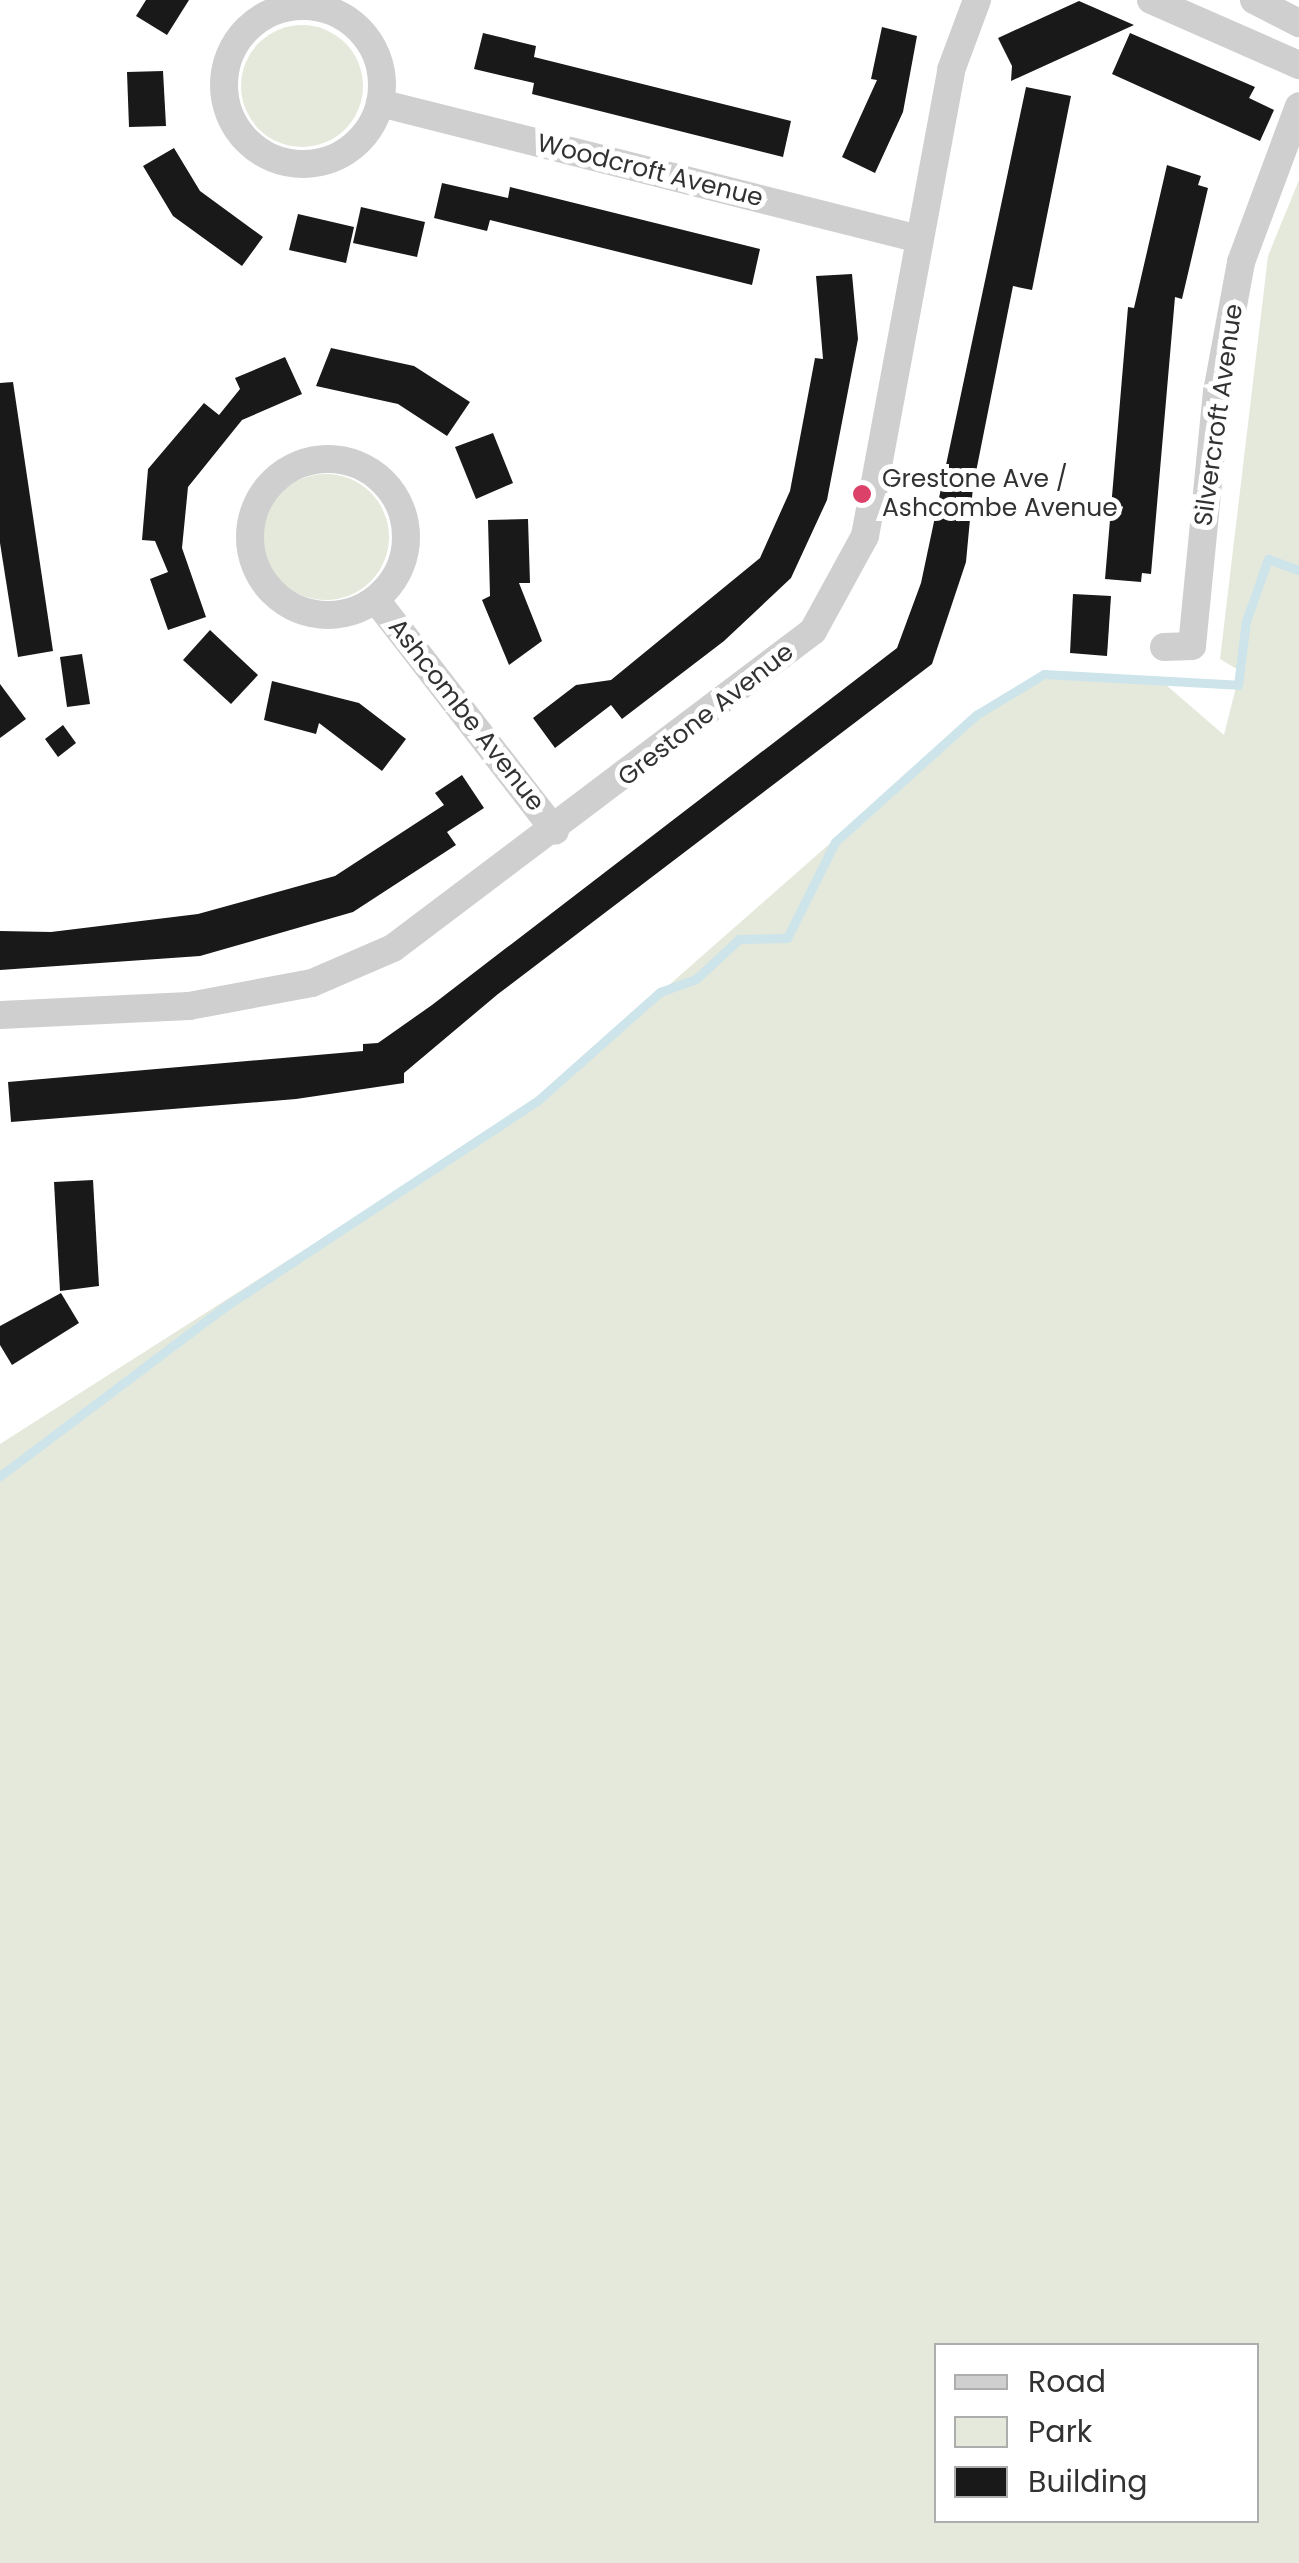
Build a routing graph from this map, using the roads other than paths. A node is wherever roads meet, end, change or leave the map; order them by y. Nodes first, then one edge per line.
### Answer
1 (978, 0) edge
2 (1151, 0) edge
3 (1254, 0) edge
4 (1299, 23) edge
5 (1299, 64) edge
6 (380, 103) junction
7 (1299, 106) edge
8 (920, 239) junction
9 (376, 600) junction
10 (1164, 647) dead end
11 (556, 831) junction
12 (0, 1015) edge

1 - 8 street, Grestone Avenue
2 - 5 street
3 - 4 street
6 - 6 street
6 - 8 street, Woodcroft Avenue
7 - 10 street, Silvercroft Avenue
8 - 11 street, Grestone Avenue
9 - 9 street, Ashcombe Avenue
9 - 11 street, Ashcombe Avenue
11 - 12 street, Grestone Avenue

